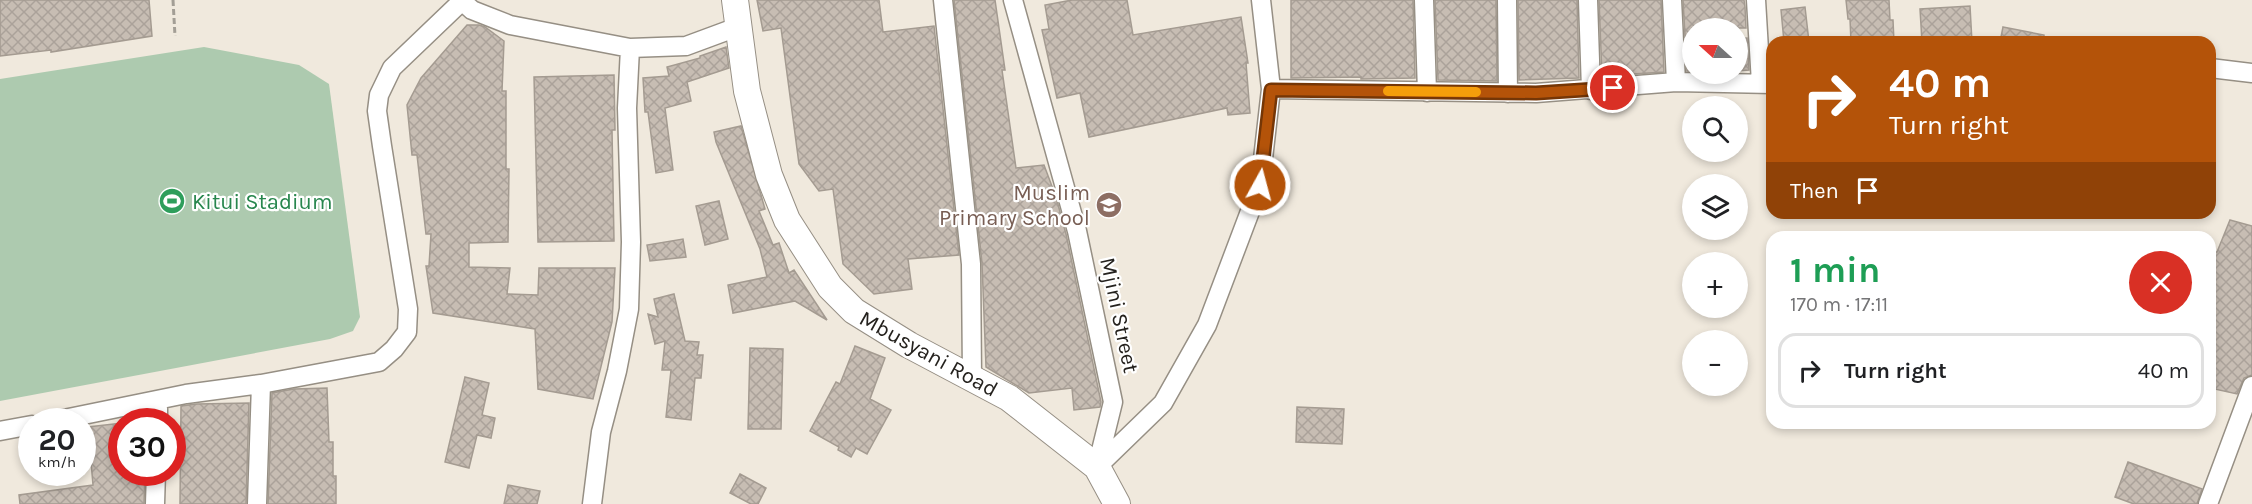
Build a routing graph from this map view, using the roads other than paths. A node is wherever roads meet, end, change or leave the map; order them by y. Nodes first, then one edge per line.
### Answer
1 (735, 0) edge
2 (943, 0) edge
3 (1013, 0) edge
4 (1261, 0) edge
5 (1424, 0) edge
6 (1507, 0) edge
7 (1588, 0) edge
8 (1672, 0) edge
9 (1756, 0) edge
10 (461, 1) edge
11 (740, 26) junction
12 (630, 48) junction
13 (2216, 69) edge
14 (2252, 73) edge
15 (1676, 82) junction
16 (1766, 83) edge
17 (1271, 90) junction
18 (1591, 90) junction
19 (1427, 92) junction
20 (1508, 93) junction
21 (972, 378) junction
22 (261, 384) junction
23 (2252, 386) edge
24 (158, 400) junction
25 (158, 408) edge
26 (96, 413) edge
27 (18, 428) edge
28 (0, 431) edge
29 (1097, 467) junction
30 (156, 486) edge
31 (155, 504) edge
32 (256, 504) edge
33 (592, 504) edge
34 (1117, 504) edge
35 (2208, 504) edge

1 - 11 street, Mbusyani Road
2 - 21 street
3 - 29 street, Mjini Street
4 - 17 street
5 - 19 street
6 - 20 street
7 - 18 street
8 - 15 street
9 - 16 street
10 - 12 street
10 - 22 street
11 - 12 street
11 - 21 street, Mbusyani Road
12 - 33 street
13 - 14 street
15 - 16 street
15 - 18 street
17 - 19 street
17 - 29 street
18 - 20 street
19 - 20 street
21 - 29 street, Mbusyani Road
22 - 24 street
22 - 32 street
23 - 35 street
24 - 25 street
24 - 26 street
27 - 28 street
29 - 34 street, Mbusyani Road
30 - 31 street

